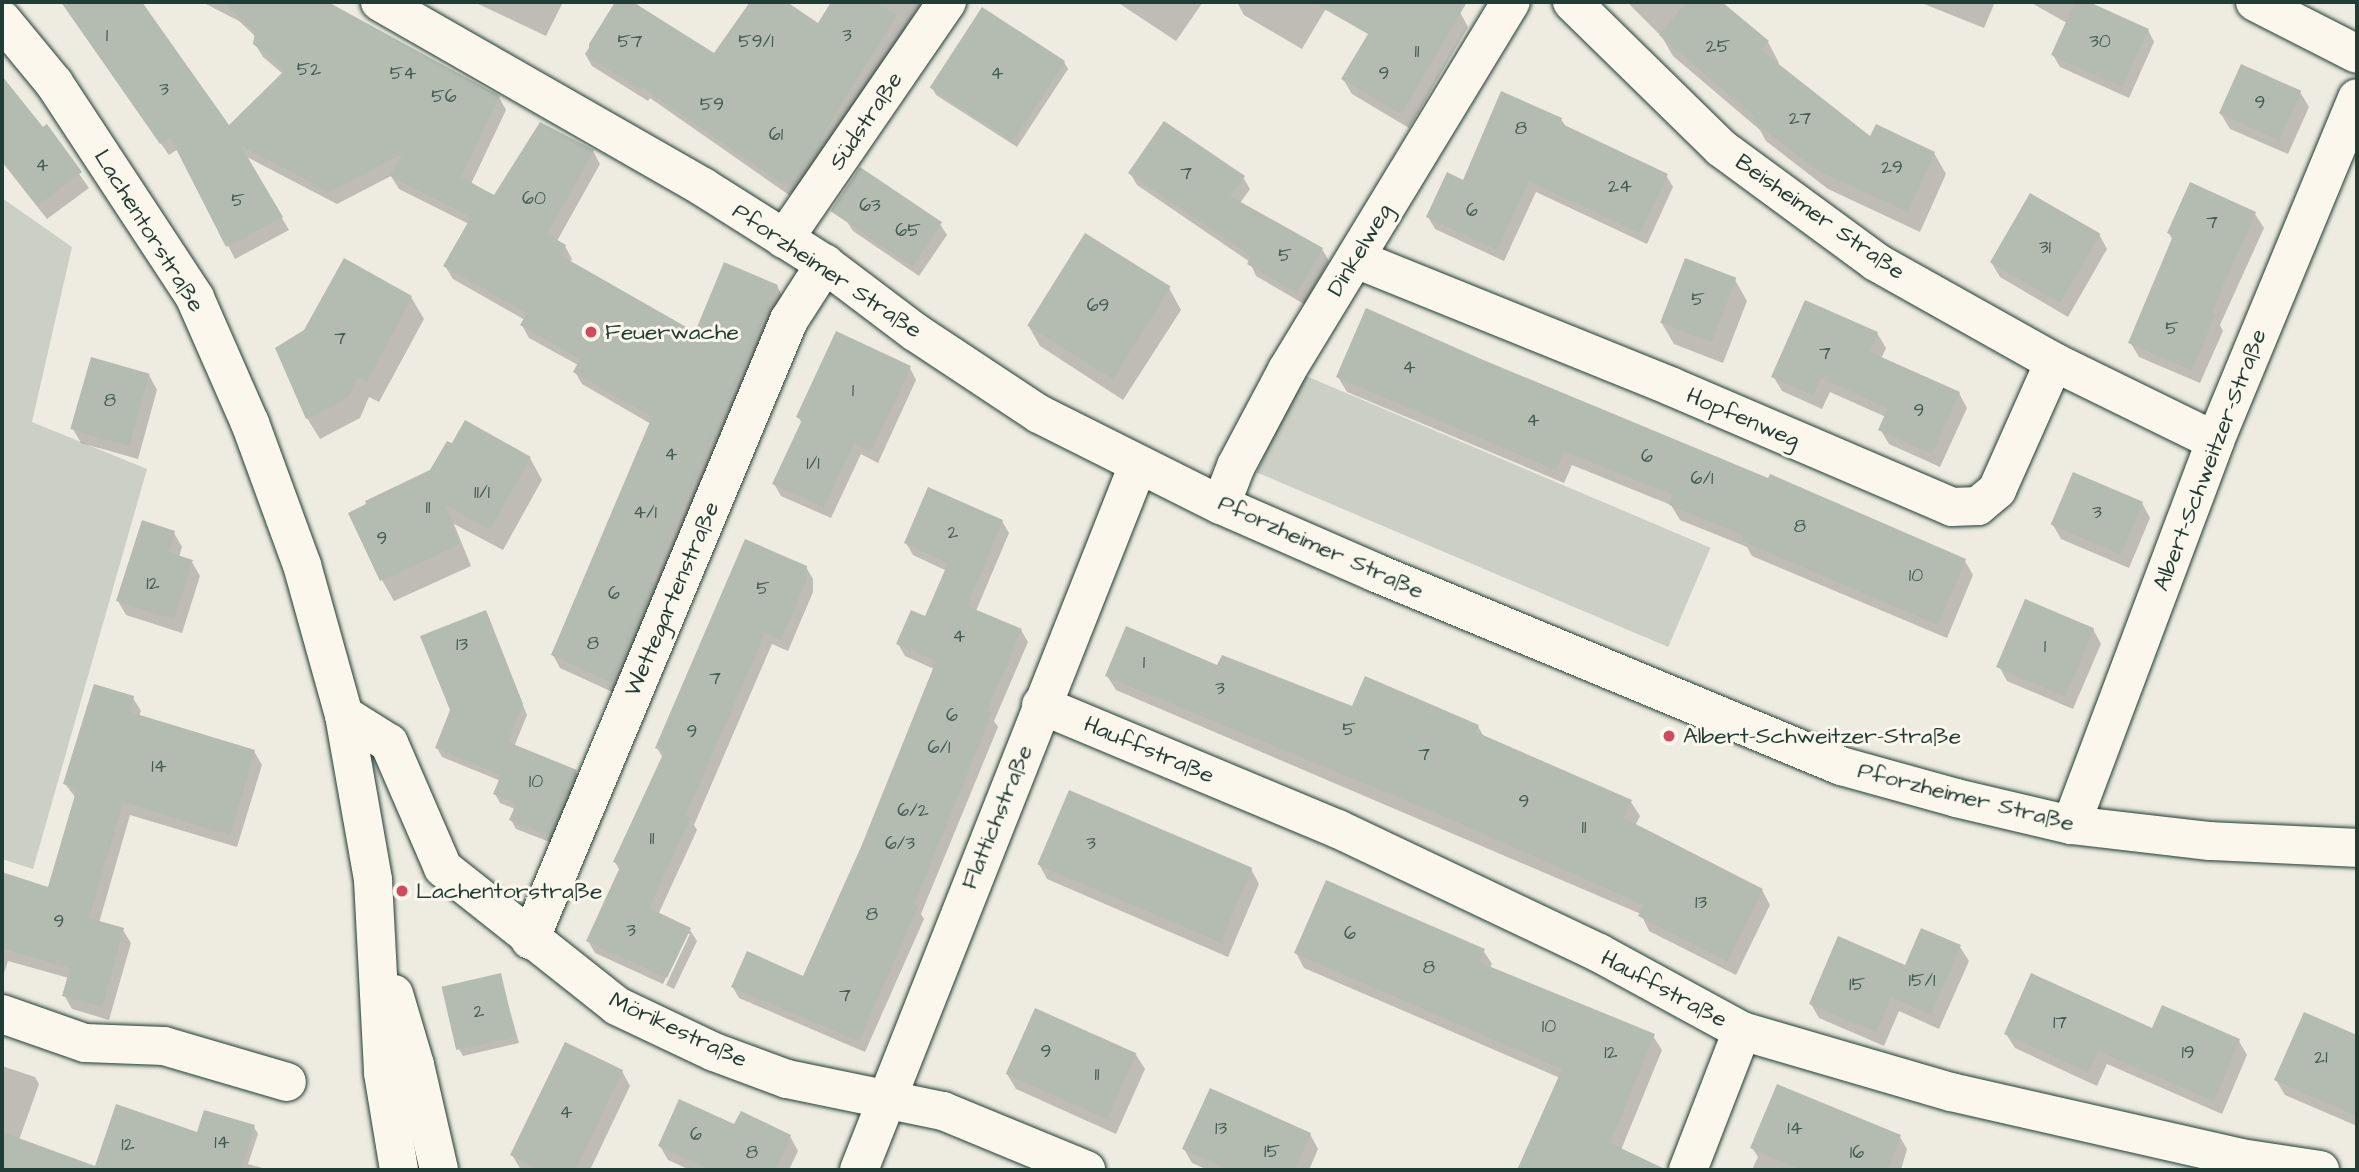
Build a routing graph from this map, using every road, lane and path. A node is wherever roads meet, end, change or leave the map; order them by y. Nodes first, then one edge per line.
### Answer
1 (380, 2) edge
2 (947, 2) edge
3 (1511, 2) edge
4 (1572, 2) edge
5 (2255, 2) edge
6 (2, 20) edge
7 (2357, 54) edge
8 (2357, 98) edge
9 (784, 239) junction
10 (1356, 259) junction
11 (825, 264) junction
12 (2054, 362) junction
13 (2215, 441) junction
14 (1138, 465) junction
15 (1221, 505) junction
16 (1041, 705) junction
17 (344, 715) junction
18 (2071, 825) junction
19 (2357, 848) edge
20 (530, 940) junction
21 (378, 950) junction
22 (2, 1014) edge
23 (1742, 1031) junction
24 (287, 1082) dead end
25 (886, 1100) junction
26 (399, 1170) edge
27 (439, 1170) edge
28 (859, 1170) edge
29 (1086, 1170) edge
30 (1688, 1170) edge
31 (2320, 1170) edge

1 - 9 street, Pforzheimer Straße
2 - 9 street, Südstraße
3 - 10 street, Dinkelweg
4 - 12 street, Beisheimer Straße
5 - 7 street
6 - 17 street, Lachentorstraße
8 - 13 street, Albert-Schweitzer-Straße
9 - 11 street, Pforzheimer Straße
10 - 12 street, Hopfenweg
10 - 15 street, Dinkelweg
11 - 14 street, Pforzheimer Straße
11 - 20 street, Wettegartenstraße
12 - 13 street, Beisheimer Straße
13 - 18 street, Albert-Schweitzer-Straße
14 - 15 street, Pforzheimer Straße
14 - 16 street, Flattichstraße
15 - 18 street, Pforzheimer Straße
16 - 23 street, Hauffstraße
16 - 25 street, Flattichstraße
17 - 20 street, Mörikestraße
17 - 21 street, Lachentorstraße
18 - 19 street, Pforzheimer Straße
20 - 25 street, Mörikestraße
21 - 26 street, Lachentorstraße
21 - 27 street, Lachentorstraße
22 - 24 street
23 - 30 street
23 - 31 street, Hauffstraße
25 - 28 street, Flattichstraße
25 - 29 street, Mörikestraße

